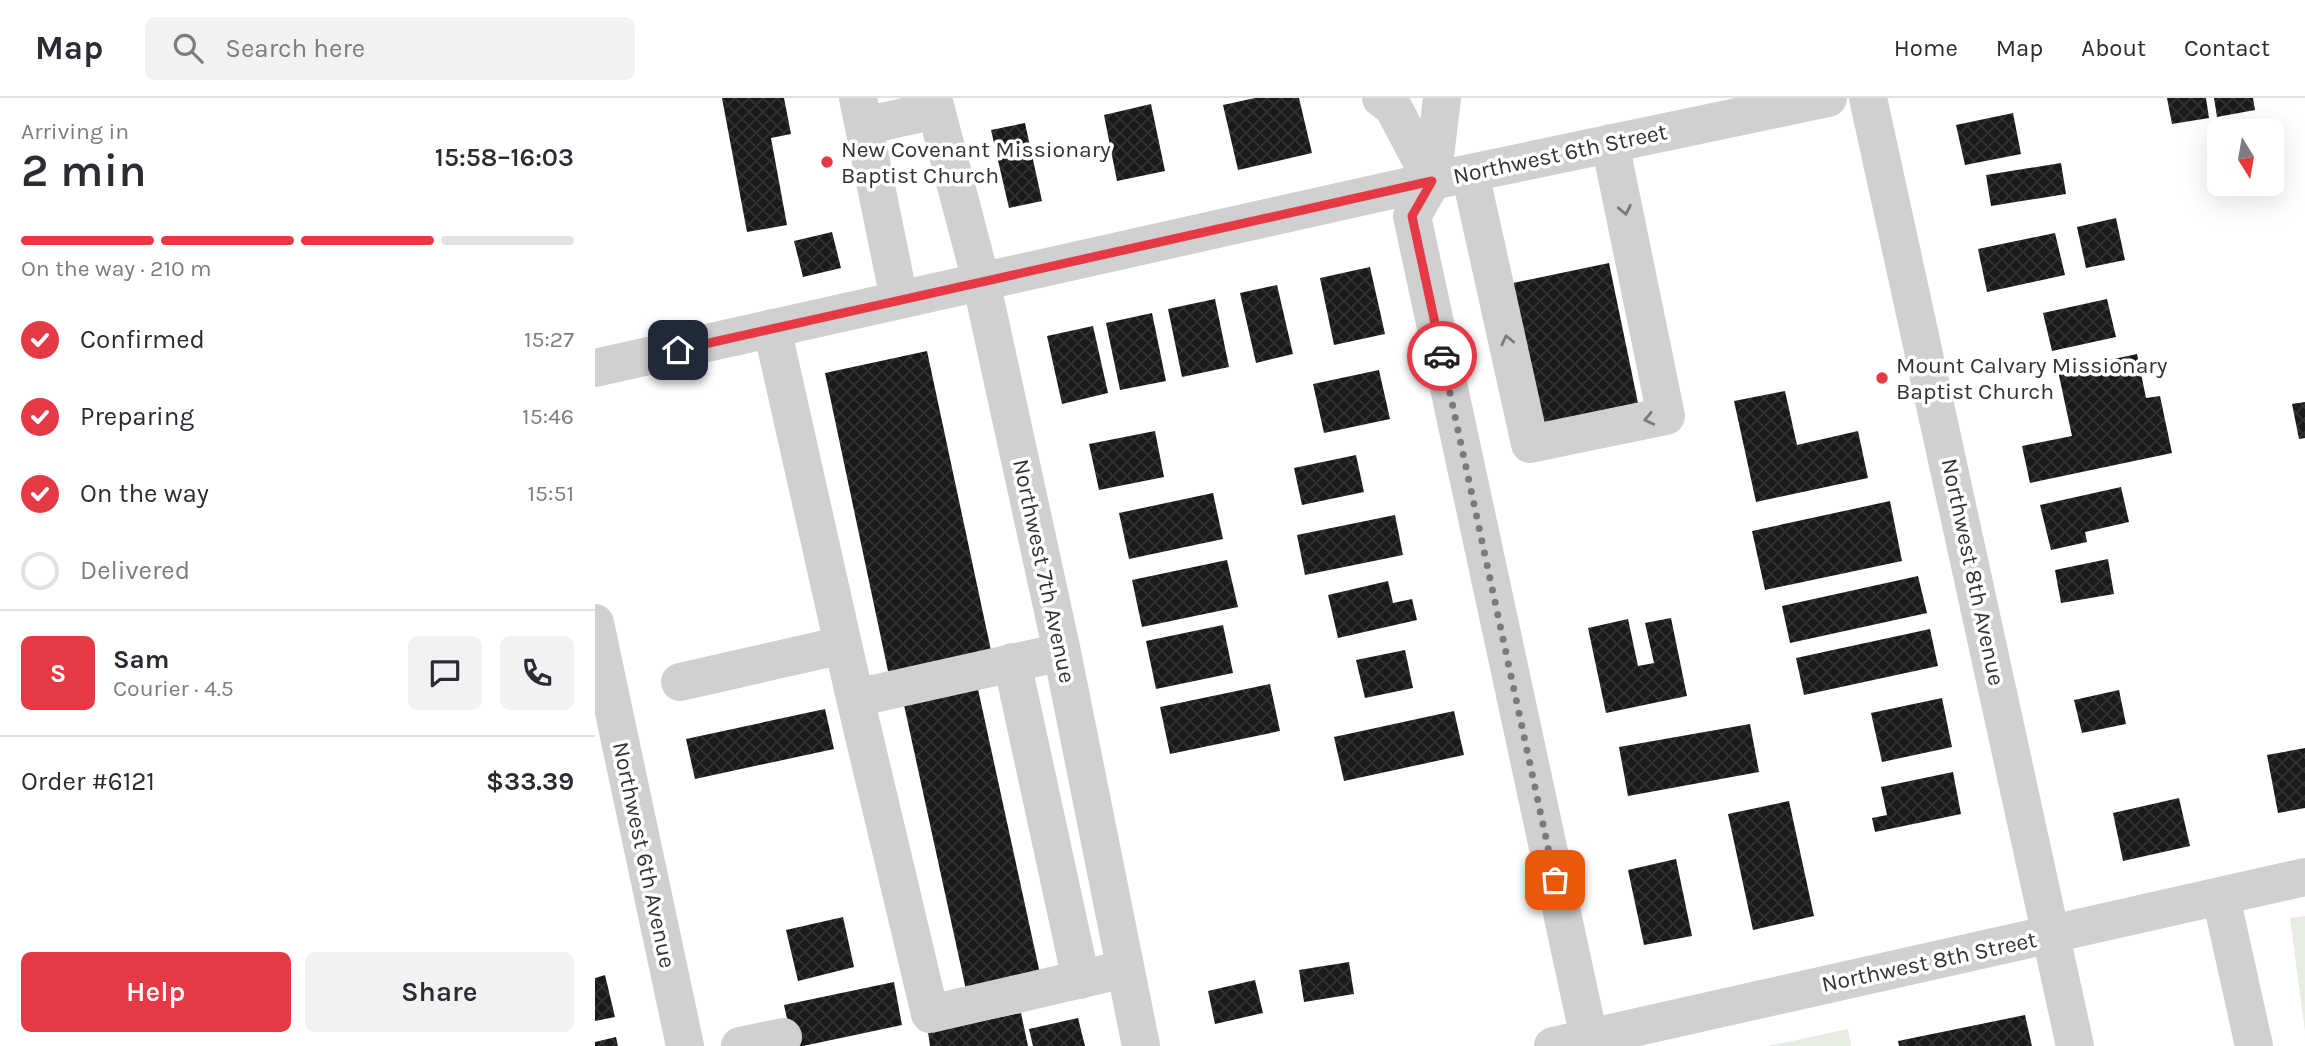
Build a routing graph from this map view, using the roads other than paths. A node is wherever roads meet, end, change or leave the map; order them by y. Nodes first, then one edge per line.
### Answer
1 (1381, 98) edge
2 (1442, 98) edge
3 (1828, 98) edge
4 (1868, 98) edge
5 (935, 104) edge
6 (861, 112) edge
7 (1610, 144) junction
8 (1470, 173) junction
9 (1432, 181) junction
10 (981, 281) junction
11 (899, 299) junction
12 (772, 328) junction
13 (595, 368) edge
14 (595, 623) edge
15 (843, 645) junction
16 (1062, 652) junction
17 (1012, 662) junction
18 (680, 682) dead end
19 (855, 698) junction
20 (2305, 877) edge
21 (2221, 897) junction
22 (2052, 935) junction
23 (1125, 970) junction
24 (1081, 980) junction
25 (783, 1037) dead end
26 (1571, 1042) edge
27 (685, 1046) edge
28 (740, 1046) edge
29 (1141, 1046) edge
30 (2075, 1046) edge
31 (2254, 1046) edge

1 - 9 street
2 - 9 street
3 - 7 street, Northwest 6th Street
4 - 22 street, Northwest 8th Avenue
5 - 6 street
5 - 10 street, Northwest 7th Avenue
6 - 11 street
7 - 8 street, Northwest 6th Street
7 -> 8 street
8 - 9 street, Northwest 6th Street
9 - 10 street, Northwest 6th Street
9 - 26 street
10 - 11 street, Northwest 6th Street
10 - 16 street, Northwest 7th Avenue
11 - 12 street, Northwest 6th Street
12 - 13 street, Northwest 6th Street
12 - 15 street
14 - 27 street, Northwest 6th Avenue
15 - 18 street
15 - 19 street
16 - 17 street
16 - 23 street, Northwest 7th Avenue
17 - 19 street
17 - 24 street
19 - 24 street
20 - 21 street, Northwest 8th Street
21 - 22 street, Northwest 8th Street
21 - 31 street
22 - 26 street, Northwest 8th Street
22 - 30 street, Northwest 8th Avenue
23 - 24 street
23 - 29 street, Northwest 7th Avenue
25 - 28 street

